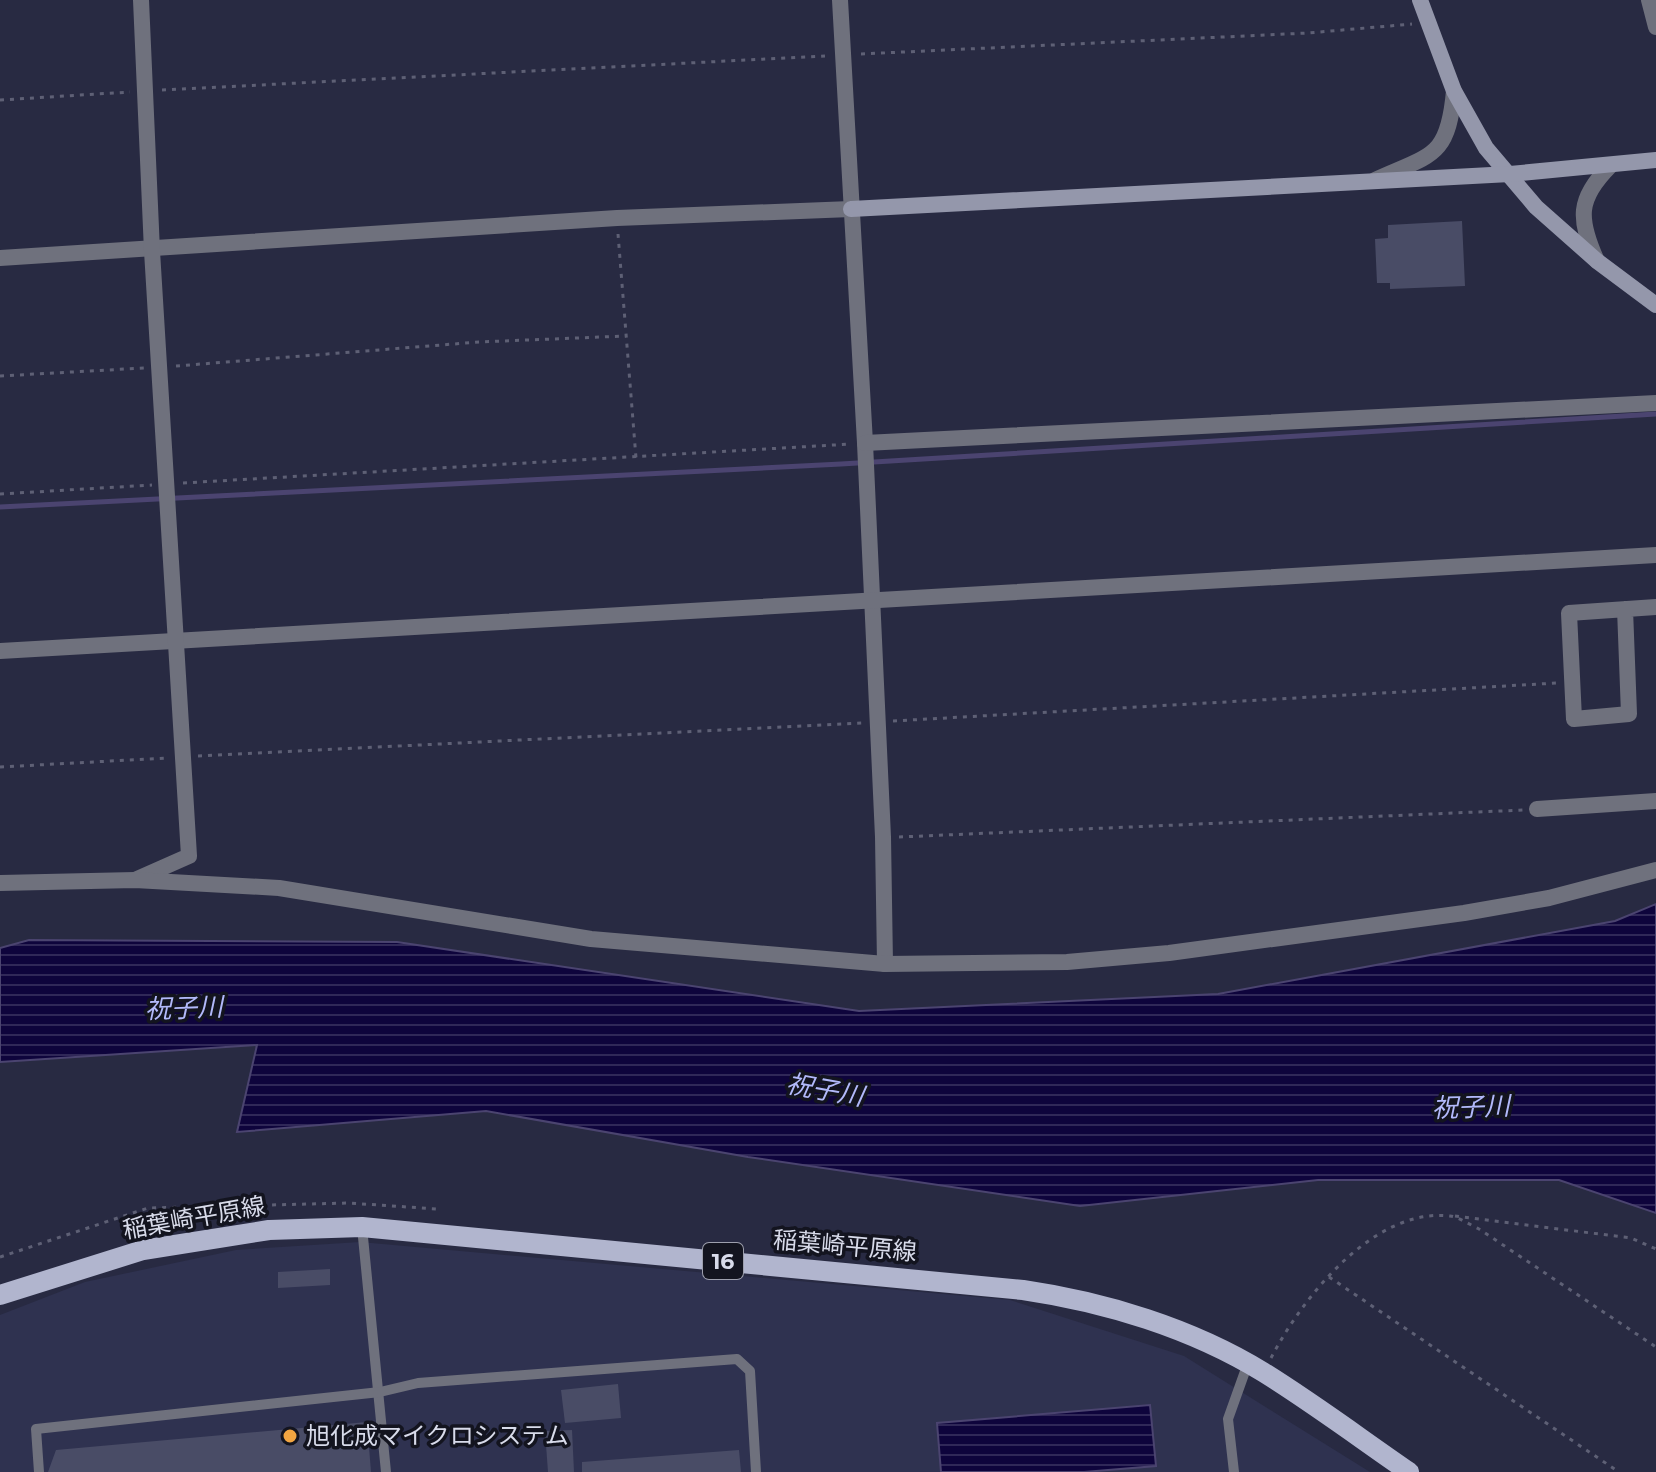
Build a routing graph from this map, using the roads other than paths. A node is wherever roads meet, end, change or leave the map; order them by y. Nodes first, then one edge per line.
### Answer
1 (141, 0) edge
2 (840, 0) edge
3 (1420, 0) edge
4 (1649, 0) edge
5 (1656, 27) edge
6 (1454, 91) junction
7 (1656, 160) edge
8 (1610, 166) junction
9 (1510, 174) junction
10 (1375, 180) junction
11 (851, 209) junction
12 (152, 251) junction
13 (0, 258) edge
14 (1597, 261) junction
15 (1656, 305) edge
16 (1656, 403) edge
17 (865, 446) junction
18 (1656, 555) edge
19 (870, 601) junction
20 (1656, 607) edge
21 (1625, 609) junction
22 (177, 641) junction
23 (0, 651) edge
24 (1656, 801) edge
25 (1537, 809) road end
26 (1656, 870) edge
27 (135, 880) junction
28 (0, 883) edge
29 (885, 964) junction
30 (362, 1227) junction
31 (0, 1295) edge
32 (1256, 1368) junction
33 (380, 1392) junction
34 (39, 1472) edge
35 (386, 1472) edge
36 (756, 1472) edge
37 (1234, 1472) edge
38 (1409, 1472) edge

1 - 12 street
2 - 11 street
3 - 6 street
4 - 5 street
6 - 9 street
6 - 10 street
7 - 8 street
8 - 9 street
8 - 14 street
9 - 10 street
9 - 14 street
10 - 11 street
11 - 12 street
11 - 17 street
12 - 13 street
12 - 22 street
14 - 15 street
16 - 17 street
17 - 19 street
18 - 19 street
19 - 22 street
19 - 29 street
20 - 21 street
21 - 21 street
22 - 23 street
22 - 27 street
24 - 25 street
26 - 29 street
27 - 28 street
27 - 29 street
30 - 31 main road, 稲葉崎平原線 / 16
30 - 32 main road, 稲葉崎平原線 / 16
30 - 33 lane
32 - 37 lane
32 - 38 main road, 稲葉崎平原線 / 16
33 - 34 lane
33 - 35 lane
33 - 36 lane

